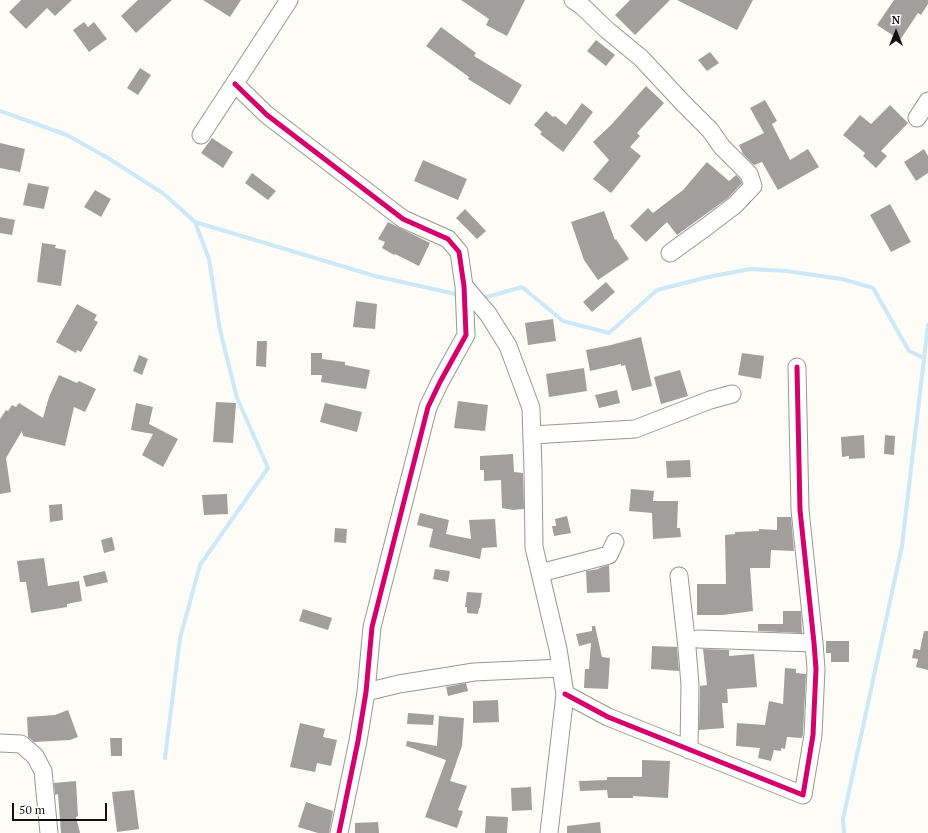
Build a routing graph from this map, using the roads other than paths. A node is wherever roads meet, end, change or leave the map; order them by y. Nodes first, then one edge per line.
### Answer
1 (289, 0) edge
2 (573, 0) edge
3 (235, 84) junction
4 (928, 102) edge
5 (917, 118) dead end
6 (201, 135) dead end
7 (670, 253) dead end
8 (464, 286) junction
9 (797, 367) dead end
10 (732, 394) dead end
11 (532, 435) junction
12 (615, 542) dead end
13 (540, 573) junction
14 (679, 576) dead end
15 (698, 640) dead end
16 (814, 643) junction
17 (561, 668) junction
18 (366, 692) junction
19 (565, 694) junction
20 (0, 743) edge
21 (689, 750) junction
22 (49, 833) edge
23 (339, 833) edge
24 (549, 833) edge

1 - 3 street
2 - 7 street
3 - 6 street
3 - 8 street
4 - 5 street
8 - 11 street
8 - 18 street
9 - 16 street
10 - 11 street
11 - 13 street
12 - 13 street
13 - 17 street
14 - 21 street
15 - 16 street
16 - 21 street
17 - 18 street
17 - 19 street
18 - 23 street
19 - 21 street
19 - 24 street
20 - 22 street

